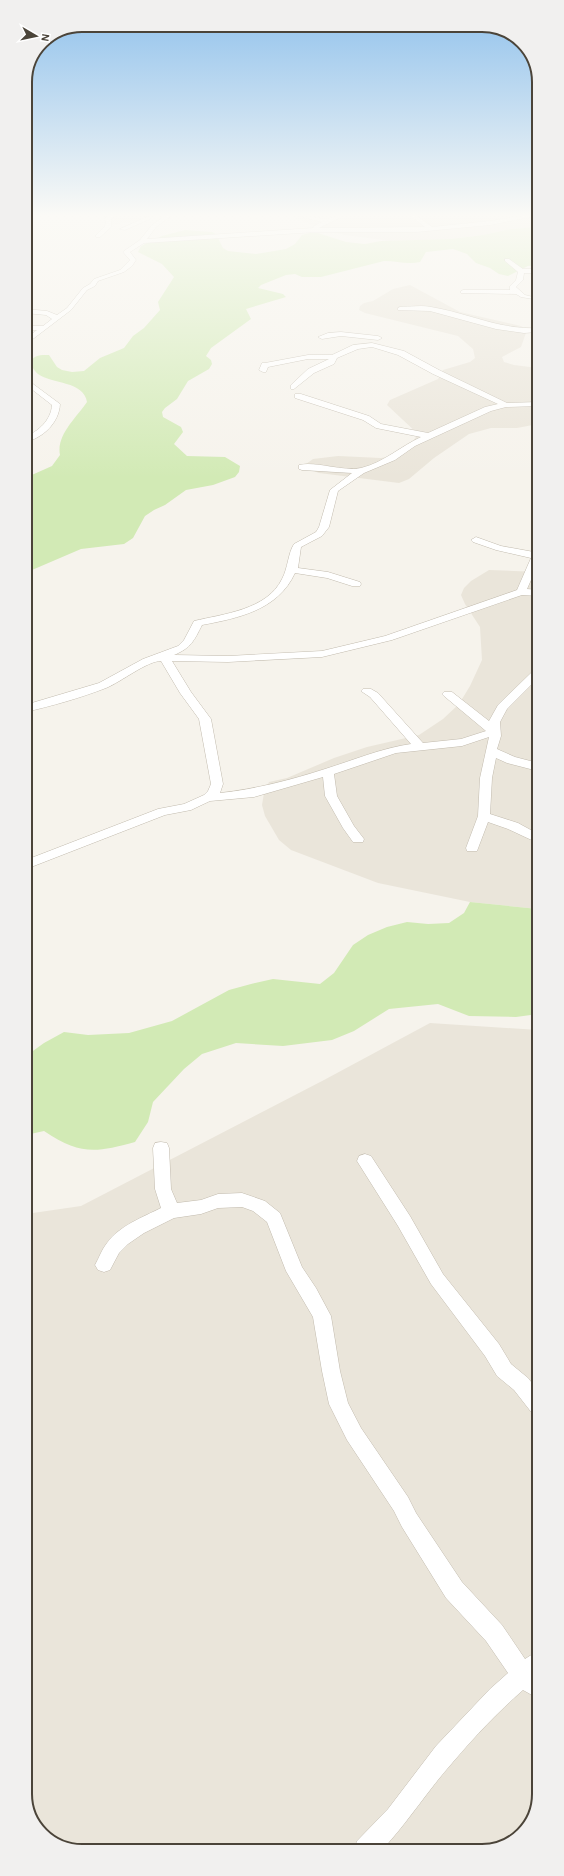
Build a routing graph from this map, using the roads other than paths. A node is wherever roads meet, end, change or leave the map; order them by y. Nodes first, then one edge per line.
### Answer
1 (73, 304) edge
2 (400, 309) dead end
3 (32, 312) edge
4 (55, 318) junction
5 (32, 328) edge
6 (44, 328) junction
7 (532, 330) edge
8 (32, 337) edge
9 (322, 337) dead end
10 (372, 345) junction
11 (333, 357) junction
12 (263, 370) dead end
13 (32, 385) edge
14 (294, 387) dead end
15 (298, 396) dead end
16 (506, 404) junction
17 (532, 404) edge
18 (428, 436) junction
19 (32, 438) edge
20 (302, 467) dead end
21 (361, 471) junction
22 (476, 540) dead end
23 (532, 553) edge
24 (532, 567) edge
25 (292, 570) junction
26 (356, 584) dead end
27 (521, 592) junction
28 (532, 593) edge
29 (162, 657) junction
30 (532, 678) edge
31 (367, 691) dead end
32 (448, 694) dead end
33 (32, 707) edge
34 (494, 732) junction
35 (420, 747) junction
36 (491, 751) junction
37 (532, 765) edge
38 (328, 772) junction
39 (208, 798) junction
40 (484, 816) junction
41 (532, 835) edge
42 (358, 839) dead end
43 (472, 848) dead end
44 (32, 863) edge
45 (161, 1148) dead end
46 (365, 1161) dead end
47 (171, 1211) junction
48 (104, 1265) dead end
49 (532, 1398) edge
50 (532, 1673) edge
51 (532, 1676) edge
52 (371, 1844) edge

1 - 4 street
2 - 7 street
3 - 4 street
4 - 6 street
5 - 6 street
6 - 8 street
9 - 10 street
10 - 11 street
10 - 16 street
11 - 12 street
11 - 14 street
13 - 19 street
15 - 18 street
16 - 17 street
16 - 18 street
18 - 21 street
20 - 21 street
21 - 25 street
22 - 23 street
24 - 27 street
25 - 26 street
25 - 29 street
27 - 28 street
27 - 29 street
29 - 33 street
29 - 39 street
30 - 34 street
31 - 35 street
32 - 34 street
34 - 35 street
34 - 36 street
35 - 38 street
36 - 37 street
36 - 40 street
38 - 39 street
38 - 42 street
39 - 44 street
40 - 41 street
40 - 43 street
45 - 47 street
46 - 49 street
47 - 48 street
47 - 50 street
51 - 52 street

